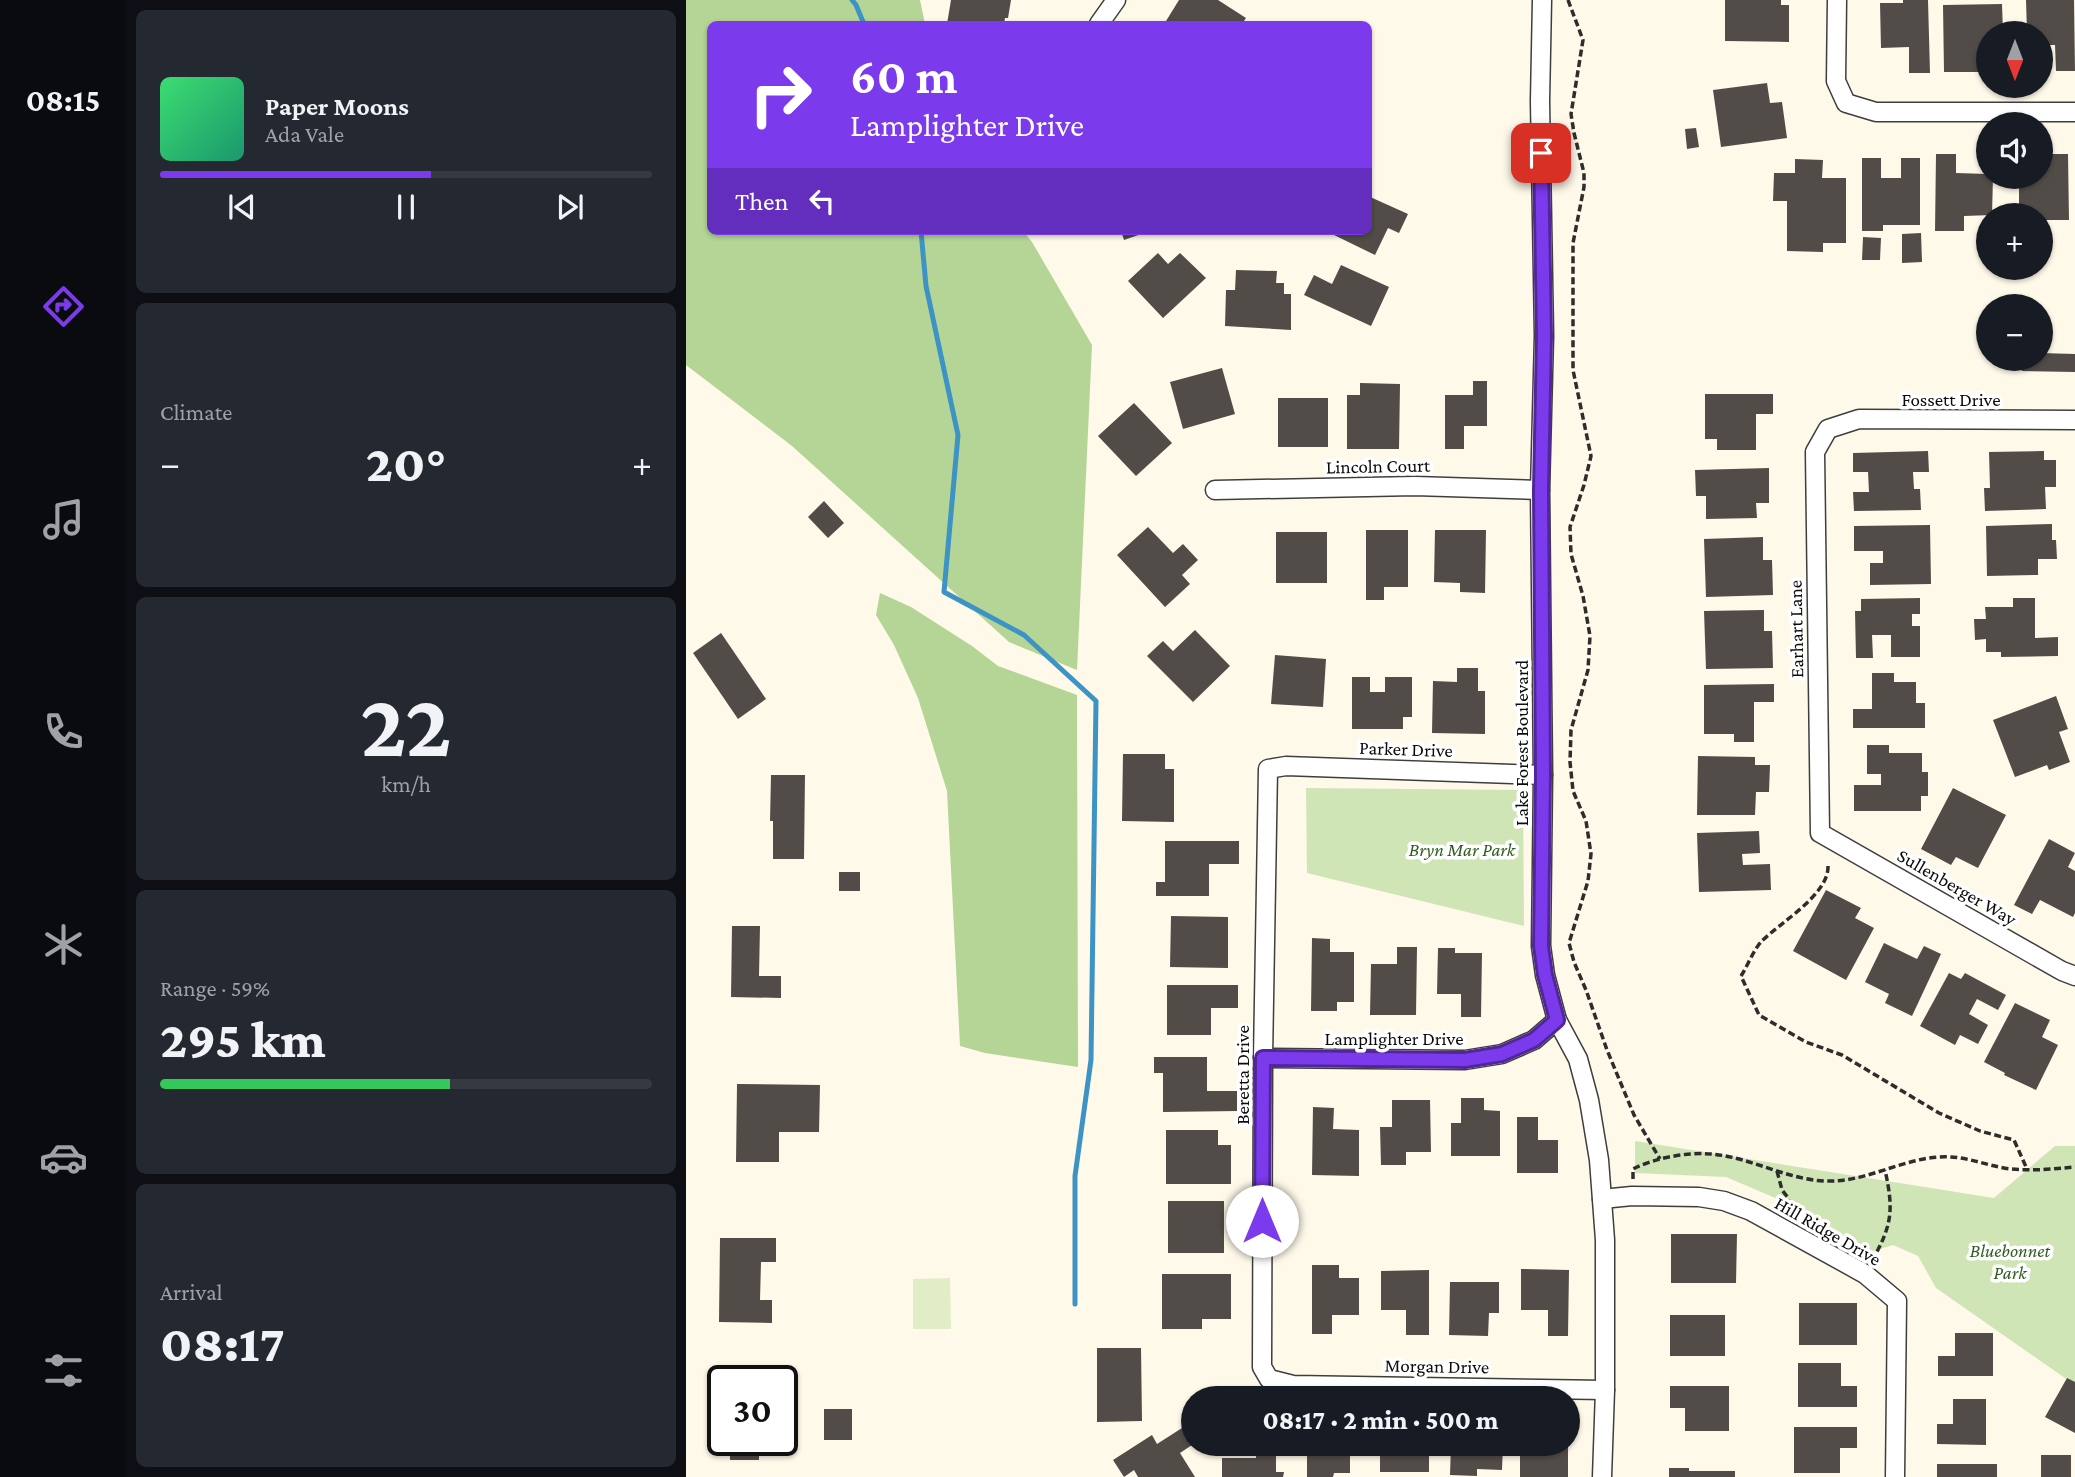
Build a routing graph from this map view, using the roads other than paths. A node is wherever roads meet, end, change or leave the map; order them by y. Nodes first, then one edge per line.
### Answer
1 (1115, 0) edge
2 (1542, 0) edge
3 (1837, 0) edge
4 (1101, 21) edge
5 (2075, 112) edge
6 (2075, 420) edge
7 (1828, 429) joint
8 (1215, 490) dead end
9 (1541, 490) junction
10 (1268, 769) joint
11 (1543, 775) junction
12 (1820, 833) joint
13 (2075, 975) edge
14 (1557, 1020) junction
15 (1263, 1058) junction
16 (1602, 1199) junction
17 (1269, 1379) joint
18 (1605, 1390) junction
19 (1602, 1477) edge
20 (1895, 1477) edge

1 - 4 street
2 - 9 street, Lake Forest Boulevard
3 - 5 street
6 - 7 street, Fossett Drive
7 - 12 street, Earhart Lane
8 - 9 street, Lincoln Court
9 - 11 street, Lake Forest Boulevard
10 - 11 street, Parker Drive
10 - 15 street, Beretta Drive
11 - 14 street, Lake Forest Boulevard
12 - 13 street, Sullenberger Way
14 - 15 street, Lamplighter Drive
14 - 16 street, Lake Forest Boulevard
15 - 17 street, Beretta Drive
16 - 18 street, Lake Forest Boulevard
16 - 20 street, Hill Ridge Drive
17 - 18 street, Morgan Drive
18 - 19 street, Lake Forest Boulevard

